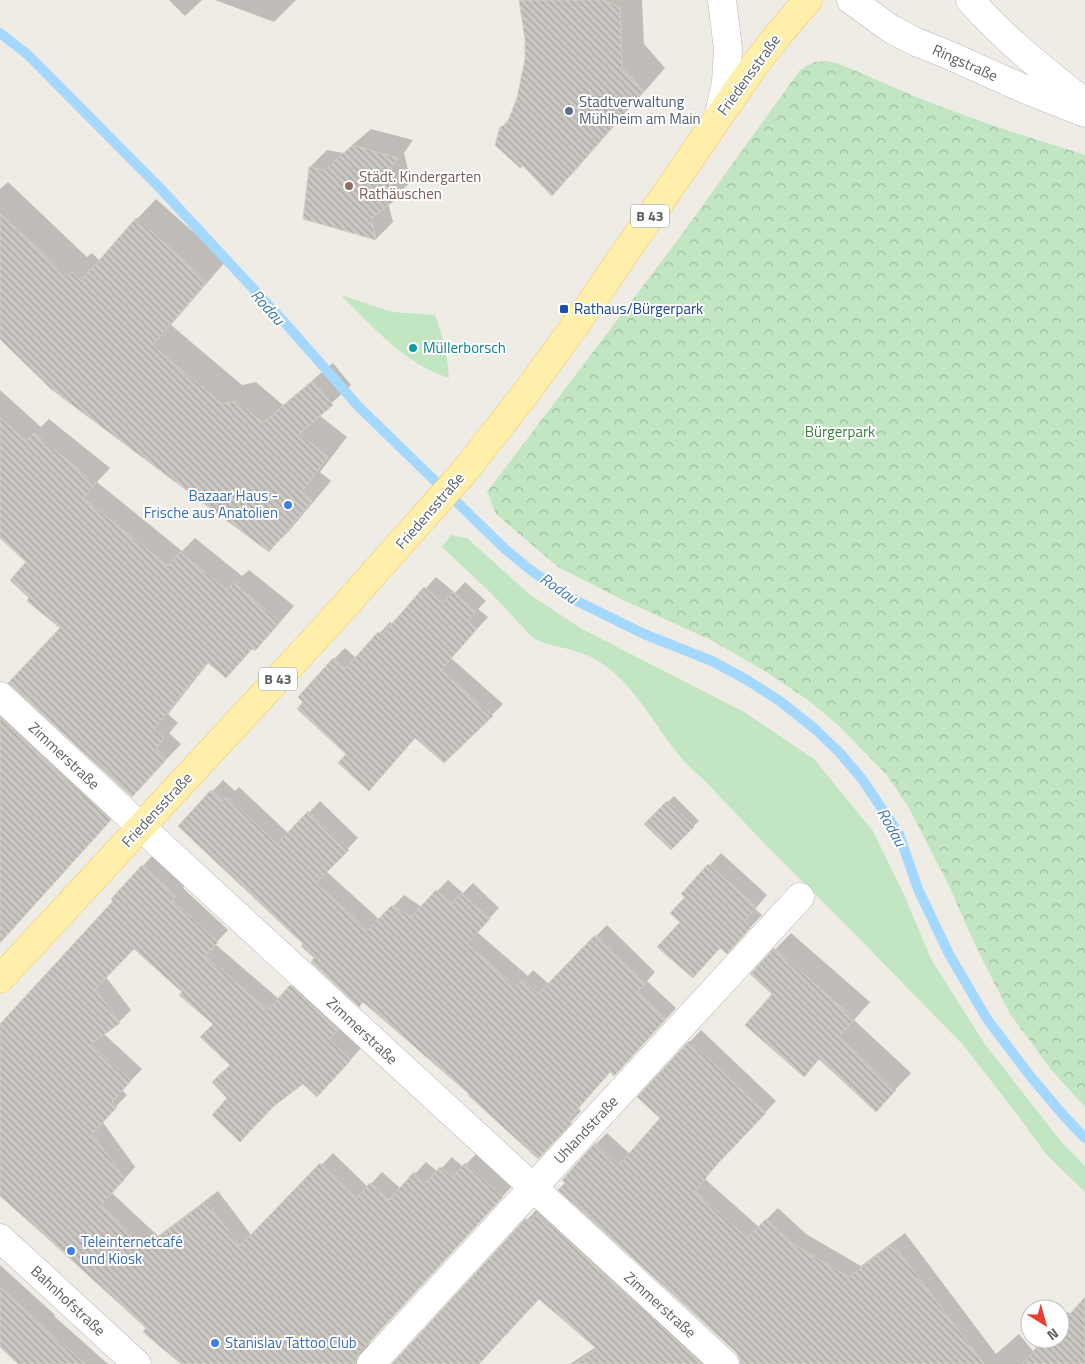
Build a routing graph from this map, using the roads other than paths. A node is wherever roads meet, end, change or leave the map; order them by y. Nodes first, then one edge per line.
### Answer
1 (722, 0) edge
2 (808, 0) edge
3 (851, 0) edge
4 (970, 0) edge
5 (1085, 103) edge
6 (1085, 113) edge
7 (719, 116) junction
8 (0, 696) edge
9 (141, 828) junction
10 (800, 897) dead end
11 (0, 979) edge
12 (532, 1188) junction
13 (0, 1238) edge
14 (137, 1364) edge
15 (371, 1364) edge
16 (725, 1364) edge

1 - 7 street
2 - 7 main road, Friedensstraße / B 43
3 - 6 street, Ringstraße
4 - 5 street
7 - 9 main road, Friedensstraße / B 43
8 - 9 street, Zimmerstraße
9 - 11 main road, Friedensstraße / B 43
9 - 12 street, Zimmerstraße
10 - 12 street, Uhlandstraße
12 - 15 street, Uhlandstraße
12 - 16 street, Zimmerstraße
13 - 14 street, Bahnhofstraße

